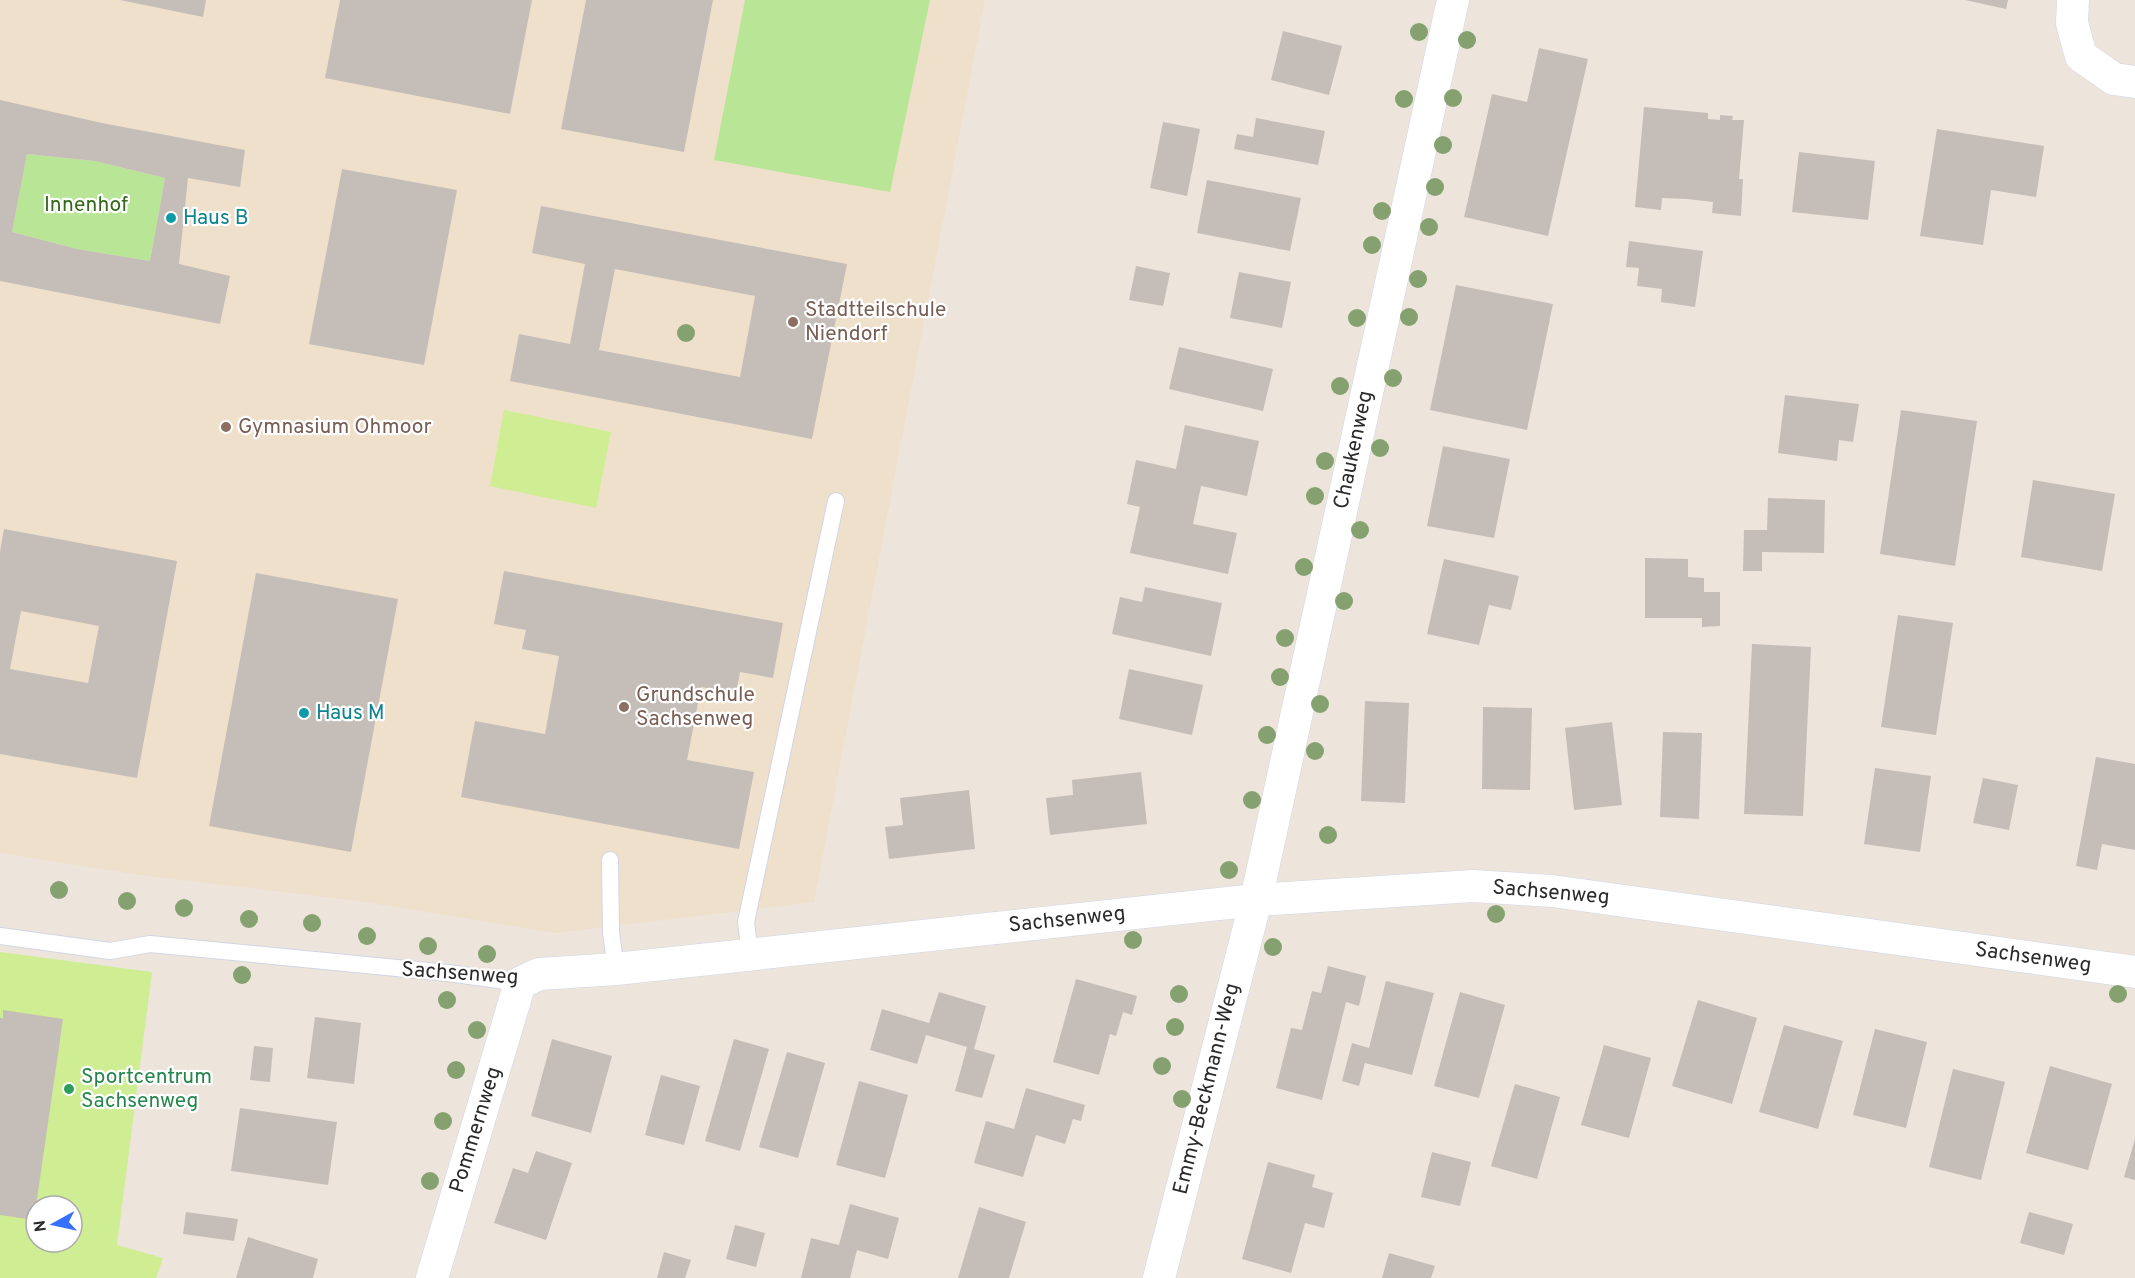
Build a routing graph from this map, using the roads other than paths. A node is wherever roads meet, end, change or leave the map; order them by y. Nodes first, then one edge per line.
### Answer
1 (1453, 0) edge
2 (2073, 0) edge
3 (2135, 82) edge
4 (836, 501) dead end
5 (610, 860) dead end
6 (1256, 900) junction
7 (0, 936) edge
8 (750, 954) junction
9 (616, 969) junction
10 (2135, 972) edge
11 (520, 982) junction
12 (432, 1278) edge
13 (1159, 1278) edge

1 - 6 street, Chaukenweg
2 - 3 street
4 - 8 lane
5 - 9 lane
6 - 8 street, Sachsenweg
6 - 10 street, Sachsenweg
6 - 13 street, Emmy-Beckmann-Weg
7 - 11 lane, Sachsenweg
8 - 9 street, Sachsenweg
9 - 11 street, Sachsenweg
11 - 12 street, Pommernweg

